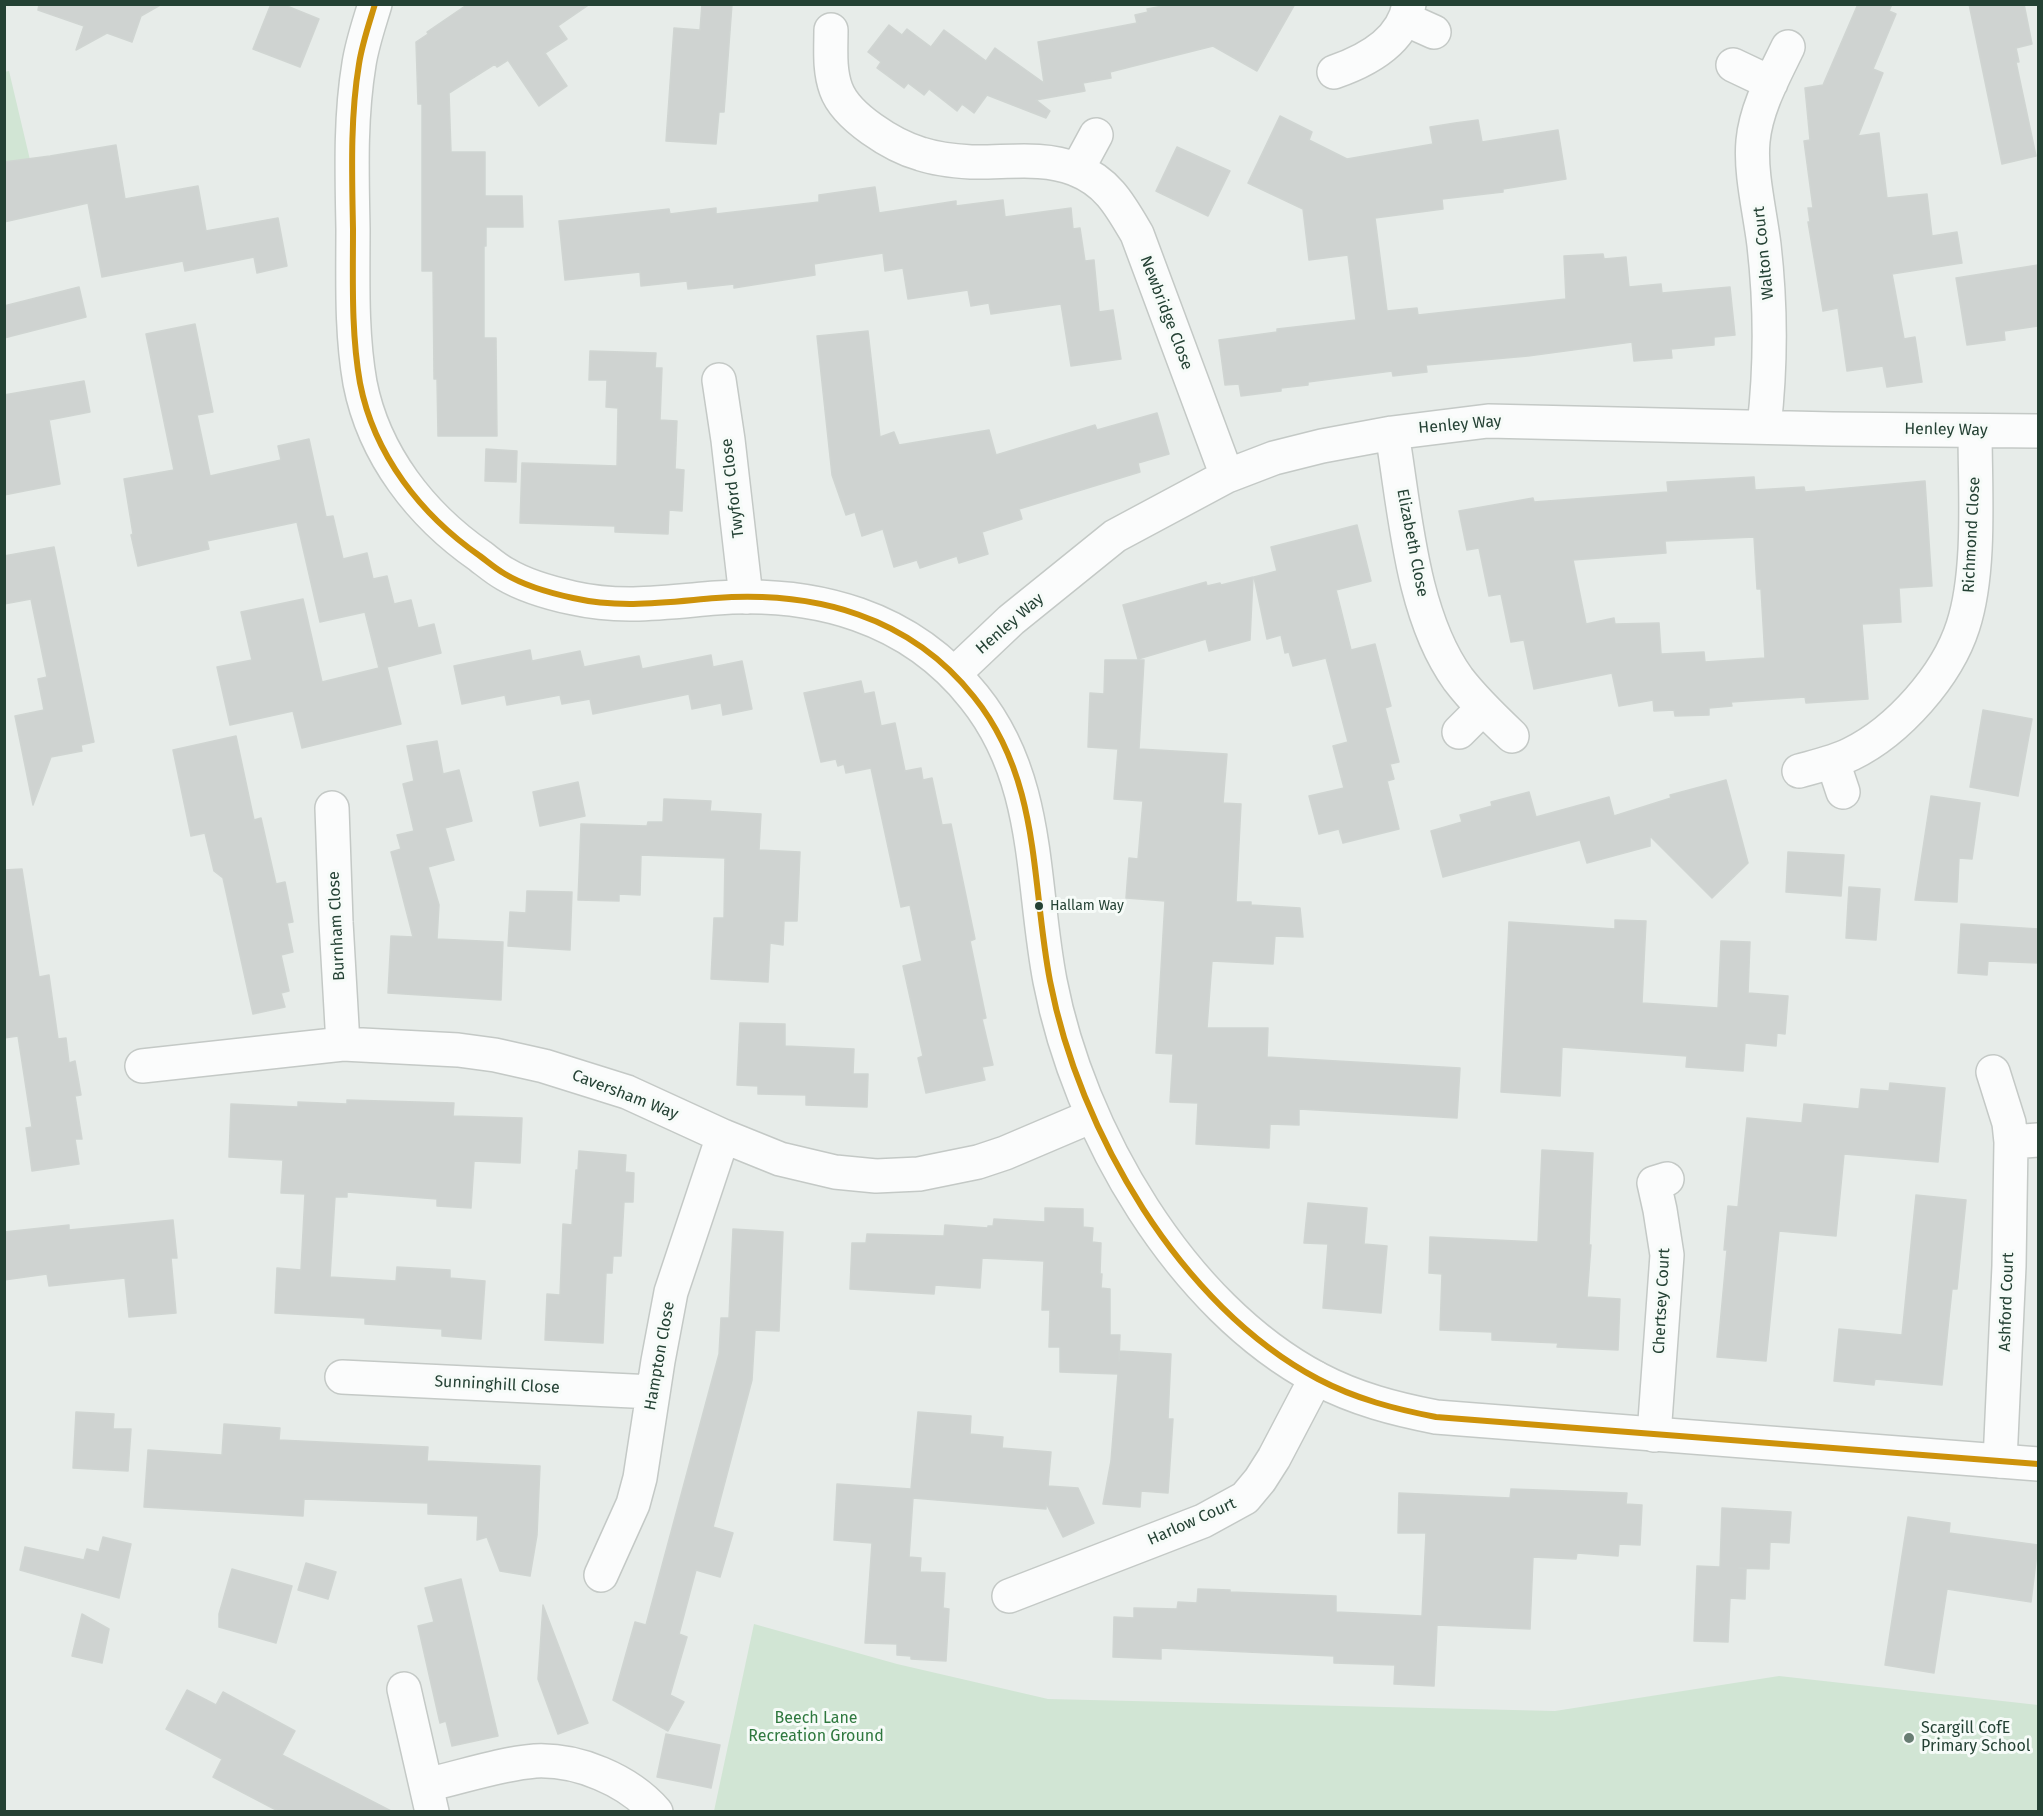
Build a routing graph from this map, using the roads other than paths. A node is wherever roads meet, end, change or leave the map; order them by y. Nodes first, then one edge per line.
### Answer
1 (375, 5) edge
2 (1416, 18) edge
3 (831, 30) dead end
4 (1788, 47) dead end
5 (1733, 65) dead end
6 (1334, 72) dead end
7 (1771, 82) junction
8 (1096, 135) dead end
9 (1077, 170) junction
10 (719, 380) dead end
11 (1764, 427) junction
12 (1975, 431) junction
13 (2038, 431) edge
14 (1392, 433) junction
15 (1227, 476) junction
16 (746, 597) junction
17 (954, 674) junction
18 (1483, 708) junction
19 (1459, 732) dead end
20 (1512, 736) dead end
21 (1833, 762) junction
22 (1799, 771) dead end
23 (1843, 792) dead end
24 (332, 808) dead end
25 (344, 1044) junction
26 (142, 1066) dead end
27 (1994, 1072) dead end
28 (1092, 1116) junction
29 (723, 1136) junction
30 (2025, 1141) edge
31 (1667, 1179) dead end
32 (342, 1377) dead end
33 (1316, 1378) junction
34 (653, 1392) junction
35 (1654, 1434) junction
36 (2000, 1461) junction
37 (2038, 1464) edge
38 (601, 1575) dead end
39 (1010, 1596) dead end
40 (404, 1689) dead end
41 (429, 1798) edge
42 (657, 1812) edge

1 - 16 street
2 - 6 street
3 - 9 street, Newbridge Close
4 - 7 street, Walton Court
5 - 7 street
7 - 11 street, Walton Court
8 - 9 street
9 - 15 street, Newbridge Close
10 - 16 street, Twyford Close
11 - 12 street, Henley Way
11 - 14 street, Henley Way
12 - 13 street, Henley Way
12 - 21 street, Richmond Close
14 - 15 street, Henley Way
14 - 18 street, Elizabeth Close
15 - 17 street, Henley Way
16 - 17 street
17 - 28 street
18 - 19 street
18 - 20 street, Elizabeth Close
21 - 22 street, Richmond Close
21 - 23 street
24 - 25 street, Burnham Close
25 - 26 street, Caversham Way
25 - 29 street, Caversham Way
27 - 30 street, Ashford Court
28 - 29 street, Caversham Way
28 - 33 street
29 - 34 street, Hampton Close
30 - 36 street, Ashford Court
31 - 35 street, Chertsey Court
32 - 34 street, Sunninghill Close
33 - 35 street
33 - 39 street, Harlow Court
34 - 38 street, Hampton Close
35 - 36 street
36 - 37 street
40 - 41 street
41 - 42 street

